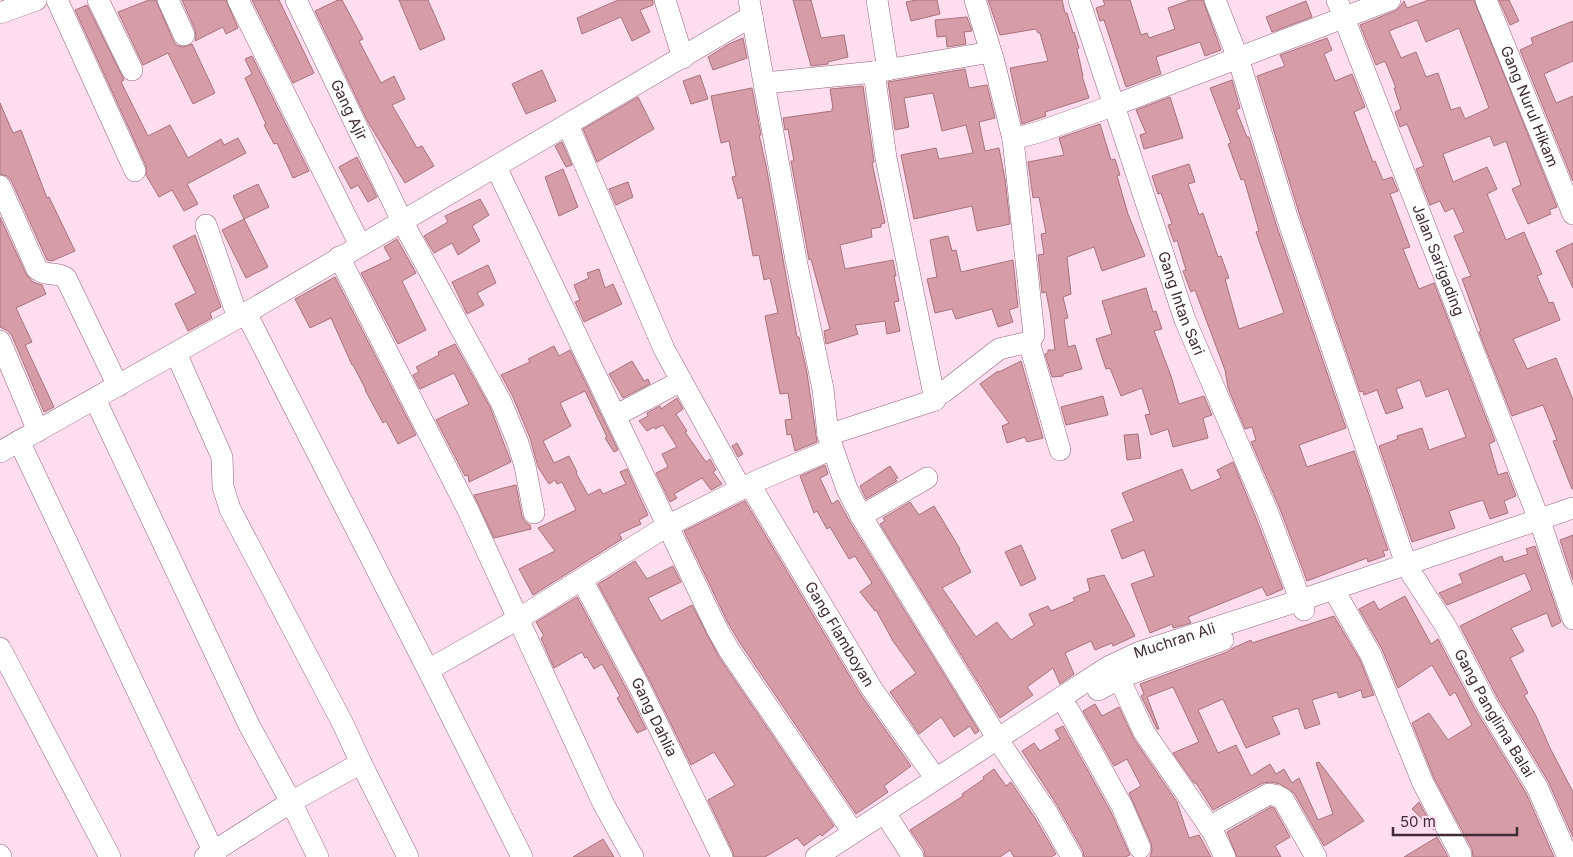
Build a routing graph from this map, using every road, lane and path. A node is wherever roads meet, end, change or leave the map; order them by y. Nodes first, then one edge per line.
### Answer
1 (57, 0) edge
2 (98, 0) edge
3 (168, 0) edge
4 (238, 0) edge
5 (296, 0) edge
6 (665, 0) edge
7 (877, 0) edge
8 (975, 0) edge
9 (1079, 0) edge
10 (1215, 0) edge
11 (1390, 0) edge
12 (1486, 0) edge
13 (751, 8) edge
14 (1340, 8) edge
15 (184, 35) dead end
16 (992, 52) junction
17 (683, 58) junction
18 (1238, 58) junction
19 (132, 70) dead end
20 (881, 71) junction
21 (765, 83) junction
22 (1114, 105) junction
23 (568, 125) junction
24 (1013, 139) junction
25 (496, 167) junction
26 (135, 171) dead end
27 (0, 186) edge
28 (1573, 214) edge
29 (402, 221) junction
30 (206, 225) dead end
31 (360, 245) junction
32 (339, 258) junction
33 (242, 316) junction
34 (0, 341) edge
35 (1029, 342) junction
36 (176, 353) junction
37 (681, 381) junction
38 (118, 386) junction
39 (95, 399) junction
40 (935, 400) junction
41 (615, 416) junction
42 (38, 431) junction
43 (19, 441) junction
44 (830, 442) junction
45 (1060, 450) dead end
46 (0, 452) edge
47 (927, 478) dead end
48 (745, 487) junction
49 (1573, 508) edge
50 (534, 513) dead end
51 (861, 516) junction
52 (1573, 520) edge
53 (1541, 525) junction
54 (667, 526) junction
55 (1408, 568) junction
56 (582, 580) junction
57 (1339, 599) junction
58 (1303, 605) junction
59 (518, 619) junction
60 (1573, 619) edge
61 (0, 648) edge
62 (428, 670) junction
63 (1119, 678) junction
64 (1068, 709) junction
65 (1001, 744) junction
66 (361, 764) junction
67 (936, 779) junction
68 (291, 802) junction
69 (890, 822) junction
70 (1209, 827) junction
71 (854, 832) junction
72 (1140, 848) dead end
73 (211, 855) edge
74 (1461, 855) dead end
75 (110, 857) edge
76 (318, 857) edge
77 (408, 857) edge
78 (522, 857) edge
79 (633, 857) edge
80 (722, 857) edge
81 (816, 857) edge
82 (836, 857) edge
83 (913, 857) edge
84 (1072, 857) edge
85 (1225, 857) edge
86 (1316, 857) edge
87 (1568, 857) edge

1 - 26 street
2 - 19 street
3 - 15 street
4 - 31 street
5 - 29 street, Gang Ajir
6 - 17 street
7 - 20 street
8 - 16 street
9 - 22 street, Gang Intan Sari
10 - 18 street, Gang Panglima Balai
11 - 14 street
12 - 28 street, Gang Nurul Hikam
13 - 17 street
13 - 21 street
14 - 18 street
14 - 53 street, Jalan Sarigading
16 - 20 street
16 - 24 street
17 - 23 street
18 - 22 street
18 - 55 street, Gang Panglima Balai
20 - 21 street
20 - 40 street
21 - 44 street
22 - 24 street
22 - 58 street, Gang Intan Sari
23 - 25 street
23 - 37 street, Gang Flamboyan
24 - 35 street
25 - 29 street
25 - 41 street
27 - 38 street
29 - 31 street
29 - 50 street, Gang Ajir
30 - 33 street
31 - 32 street
32 - 33 street
32 - 59 street
33 - 36 street
33 - 62 street
34 - 42 street
35 - 40 street
35 - 45 street
36 - 38 street
36 - 66 street
37 - 41 street
37 - 48 street, Gang Flamboyan
38 - 39 street
39 - 42 street
39 - 68 street
40 - 44 street
41 - 54 street
42 - 43 street
43 - 46 street
43 - 73 street
44 - 48 street
44 - 51 street
47 - 51 street
48 - 54 street
48 - 67 street, Gang Flamboyan
49 - 53 street, Muchran Ali
51 - 65 street
52 - 53 street, Muchran Ali
53 - 55 street, Muchran Ali
53 - 60 street, Jalan Sarigading
54 - 56 street
54 - 71 street
55 - 57 street, Muchran Ali
55 - 58 street, Muchran Ali
55 - 87 street, Gang Panglima Balai
56 - 59 street
56 - 80 street, Gang Dahlia
57 - 58 street, Muchran Ali
57 - 74 street
58 - 63 street, Muchran Ali
58 - 65 street, Muchran Ali
59 - 62 street
59 - 79 street
61 - 75 street
62 - 78 street
63 - 64 street, Muchran Ali
63 - 70 street
64 - 65 street, Muchran Ali
64 - 72 street
65 - 67 street, Muchran Ali
65 - 69 street, Muchran Ali
65 - 84 street
66 - 68 street
66 - 77 street
67 - 71 street, Muchran Ali
68 - 73 street
68 - 76 street
69 - 82 street, Muchran Ali
69 - 83 street
70 - 85 street
70 - 86 street
71 - 81 street, Muchran Ali

